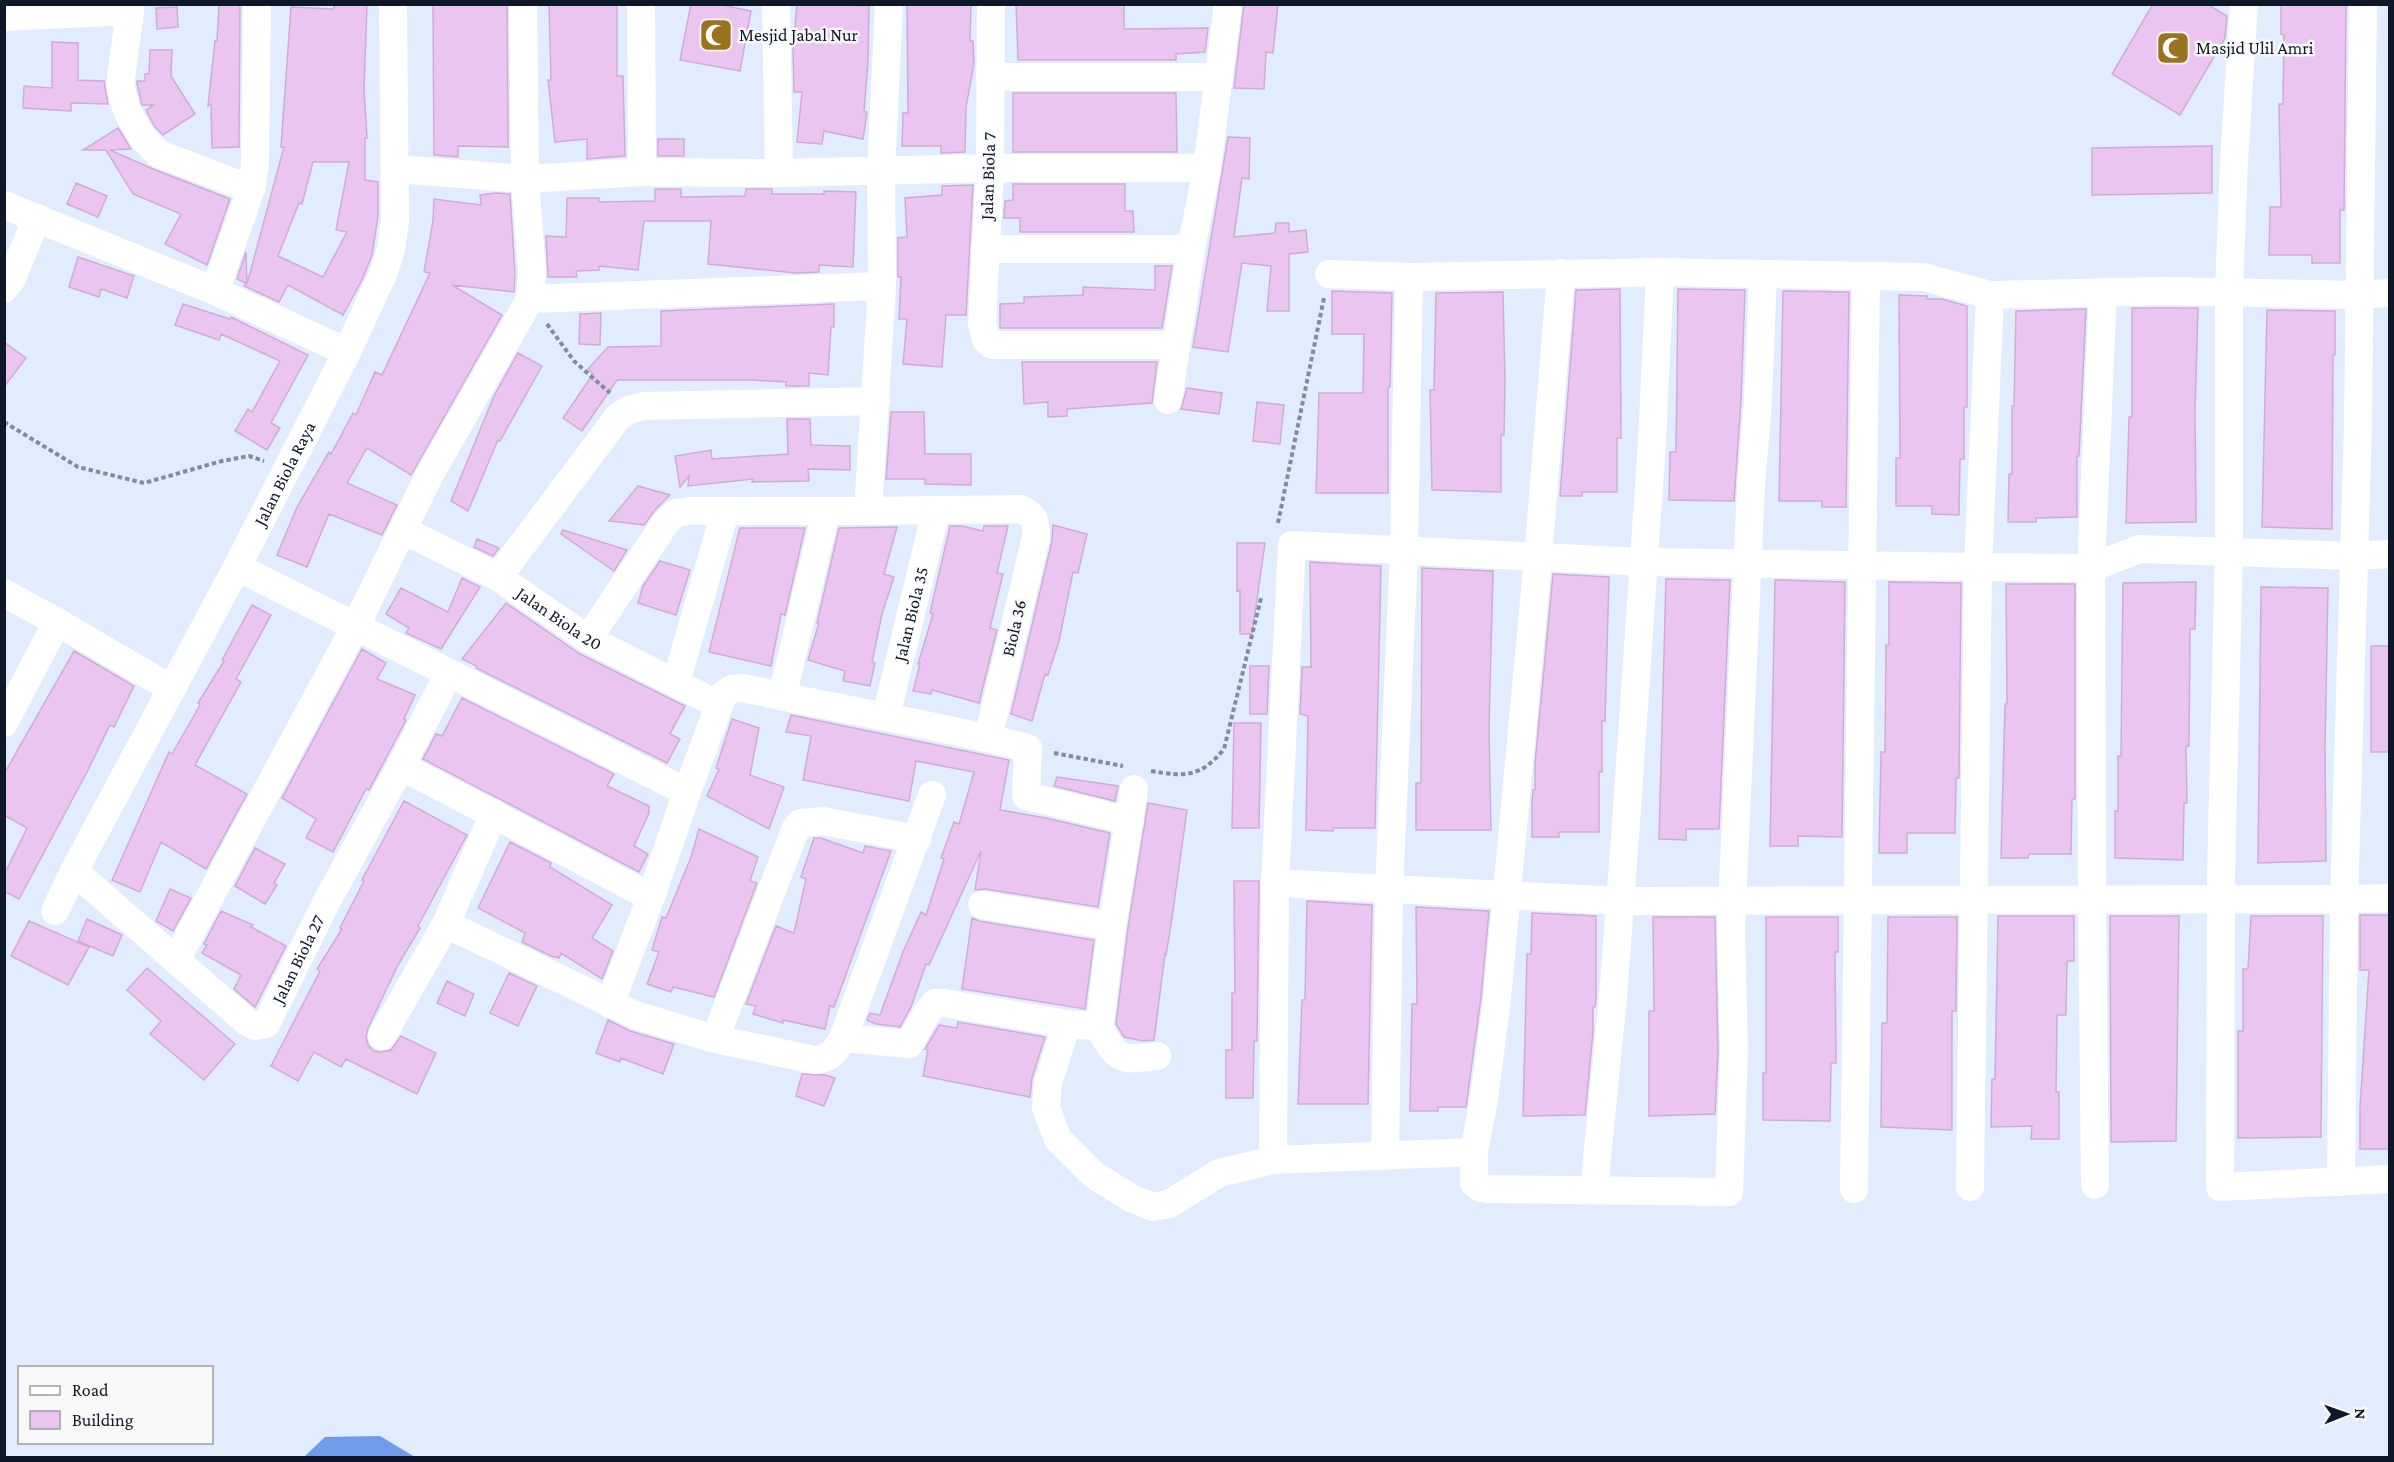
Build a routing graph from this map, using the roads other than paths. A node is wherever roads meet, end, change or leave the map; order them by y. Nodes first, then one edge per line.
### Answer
1 (257, 4) edge
2 (393, 4) edge
3 (523, 4) edge
4 (641, 4) edge
5 (776, 4) edge
6 (889, 4) edge
7 (991, 4) edge
8 (1228, 4) edge
9 (2244, 4) edge
10 (2363, 4) edge
11 (130, 8) edge
12 (4, 17) edge
13 (990, 77) junction
14 (1219, 77) junction
15 (990, 168) junction
16 (1207, 168) junction
17 (396, 169) junction
18 (881, 171) junction
19 (642, 172) junction
20 (779, 173) junction
21 (525, 179) junction
22 (250, 189) junction
23 (4, 205) edge
24 (37, 218) junction
25 (985, 249) junction
26 (1191, 249) junction
27 (1660, 272) junction
28 (1561, 273) junction
29 (1329, 274) road end
30 (1763, 274) junction
31 (1409, 277) junction
32 (1866, 277) junction
33 (882, 286) junction
34 (4, 289) edge
35 (214, 291) junction
36 (2103, 292) junction
37 (2229, 292) junction
38 (2390, 293) edge
39 (1989, 295) junction
40 (2359, 295) junction
41 (530, 299) junction
42 (1175, 345) junction
43 (347, 352) junction
44 (1168, 400) dead end
45 (876, 401) junction
46 (868, 511) junction
47 (936, 511) junction
48 (725, 512) junction
49 (826, 512) junction
50 (402, 530) junction
51 (1404, 551) junction
52 (2229, 552) junction
53 (2390, 554) edge
54 (2353, 556) junction
55 (1538, 558) junction
56 (1644, 562) junction
57 (1748, 564) junction
58 (1864, 566) junction
59 (237, 567) junction
60 (1978, 567) junction
61 (2091, 568) junction
62 (498, 577) junction
63 (4, 593) edge
64 (57, 622) junction
65 (355, 627) junction
66 (588, 639) junction
67 (449, 672) junction
68 (676, 682) junction
69 (172, 689) junction
70 (782, 697) junction
71 (719, 705) junction
72 (886, 716) junction
73 (6, 718) edge
74 (988, 738) junction
75 (401, 766) junction
76 (1136, 775) road end
77 (687, 792) junction
78 (932, 795) dead end
79 (494, 813) junction
80 (1130, 821) junction
81 (917, 839) junction
82 (74, 871) junction
83 (1275, 883) junction
84 (1389, 891) junction
85 (1507, 895) junction
86 (651, 897) junction
87 (2390, 898) edge
88 (2344, 899) junction
89 (1732, 900) junction
90 (1858, 900) junction
91 (1973, 900) junction
92 (2092, 900) junction
93 (2221, 900) junction
94 (1620, 901) junction
95 (982, 905) dead end
96 (55, 911) dead end
97 (446, 924) junction
98 (1112, 926) junction
99 (176, 960) junction
100 (610, 1004) junction
101 (1067, 1024) junction
102 (1097, 1024) junction
103 (382, 1036) dead end
104 (843, 1038) junction
105 (715, 1039) junction
106 (1157, 1056) dead end
107 (1474, 1152) junction
108 (1385, 1156) junction
109 (1273, 1160) junction
110 (2390, 1179) edge
111 (2341, 1182) junction
112 (2095, 1185) dead end
113 (1970, 1187) dead end
114 (1854, 1189) dead end
115 (1593, 1190) junction

1 - 22 street
2 - 17 street, Jalan Biola Raya
3 - 21 street
4 - 19 street
5 - 20 street
6 - 18 street
7 - 13 street, Jalan Biola 7
8 - 14 street
9 - 37 street
10 - 40 street
11 - 12 street
11 - 22 street
13 - 14 street
13 - 15 street, Jalan Biola 7
14 - 16 street
15 - 16 street
15 - 18 street
15 - 25 street, Jalan Biola 7
16 - 26 street
17 - 21 street
17 - 43 street, Jalan Biola Raya
18 - 20 street
18 - 33 street
19 - 20 street
19 - 21 street
21 - 41 street
22 - 35 street
23 - 24 street
24 - 34 street
24 - 35 street
25 - 26 street
25 - 42 street, Jalan Biola 7
26 - 42 street
27 - 28 street
27 - 30 street
27 - 56 street
28 - 31 street
28 - 55 street
29 - 31 street
30 - 32 street
30 - 57 street
31 - 51 street
32 - 39 street
32 - 58 street
33 - 41 street
33 - 45 street
35 - 43 street
36 - 37 street
36 - 39 street
36 - 61 street
37 - 40 street
37 - 52 street
38 - 40 street
39 - 60 street
40 - 54 street
41 - 50 street
42 - 44 street
43 - 59 street, Jalan Biola Raya
45 - 46 street
45 - 62 street
46 - 47 street
46 - 49 street
47 - 72 street, Jalan Biola 35
47 - 74 street, Biola 36
48 - 49 street
48 - 66 street
48 - 68 street
49 - 70 street
50 - 62 street, Jalan Biola 20
50 - 65 street
51 - 55 street
51 - 83 street
51 - 84 street
52 - 54 street
52 - 61 street
52 - 93 street
53 - 54 street
54 - 88 street
55 - 56 street
55 - 85 street
56 - 57 street
56 - 94 street
57 - 58 street
57 - 89 street
58 - 60 street
58 - 90 street
59 - 65 street
59 - 69 street, Jalan Biola Raya
60 - 61 street
60 - 91 street
61 - 92 street
62 - 66 street, Jalan Biola 20
63 - 64 street
64 - 69 street
64 - 73 street
65 - 67 street
65 - 99 street
66 - 68 street, Jalan Biola 20
67 - 75 street, Jalan Biola 27
67 - 77 street
68 - 71 street, Jalan Biola 20
69 - 82 street, Jalan Biola Raya
70 - 71 street
70 - 72 street
71 - 77 street
72 - 74 street
74 - 80 street
75 - 79 street
75 - 99 street, Jalan Biola 27
76 - 80 street
77 - 86 street
78 - 81 street
79 - 86 street
79 - 97 street
80 - 98 street
81 - 104 street
81 - 105 street
82 - 96 street, Jalan Biola Raya
82 - 99 street, Jalan Biola 27
83 - 84 street
83 - 109 street
84 - 85 street
84 - 108 street
85 - 94 street
85 - 107 street
86 - 100 street
87 - 88 street
88 - 93 street
88 - 111 street
89 - 90 street
89 - 94 street
89 - 115 street
90 - 91 street
90 - 114 street
91 - 92 street
91 - 113 street
92 - 93 street
92 - 112 street
93 - 111 street
94 - 115 street
95 - 98 street
97 - 100 street
97 - 103 street
98 - 102 street
100 - 105 street
101 - 102 street
101 - 104 street
101 - 109 street
102 - 106 street
104 - 105 street
107 - 108 street
107 - 115 street
108 - 109 street
110 - 111 street

